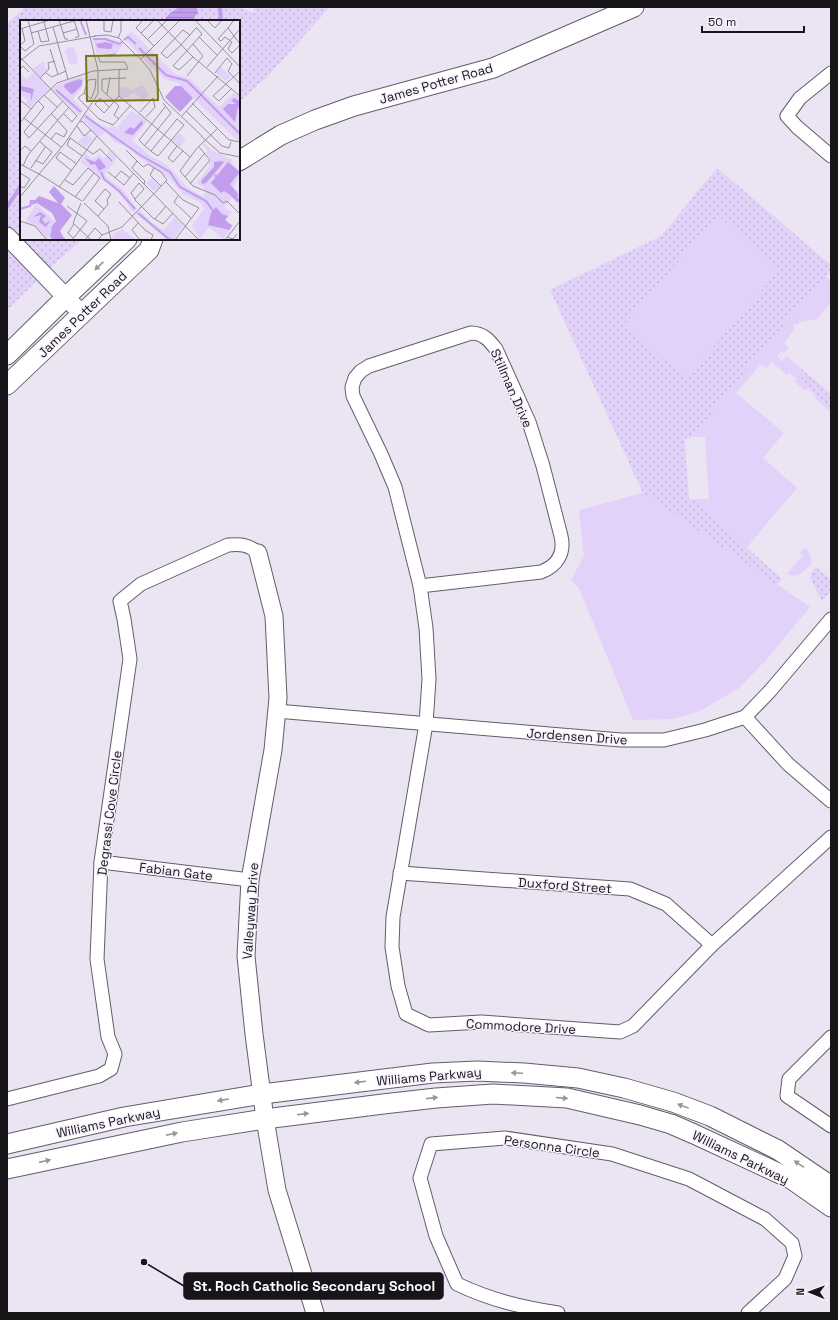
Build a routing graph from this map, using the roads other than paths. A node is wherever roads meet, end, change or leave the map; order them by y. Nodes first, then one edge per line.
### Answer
1 (634, 7) edge
2 (831, 73) edge
3 (831, 156) edge
4 (240, 160) edge
5 (7, 236) edge
6 (126, 240) edge
7 (153, 240) edge
8 (66, 297) junction
9 (82, 314) junction
10 (7, 355) edge
11 (7, 385) edge
12 (258, 553) joint
13 (420, 586) junction
14 (831, 619) edge
15 (276, 711) junction
16 (745, 716) junction
17 (426, 724) junction
18 (831, 801) edge
19 (831, 837) edge
20 (101, 862) junction
21 (400, 874) junction
22 (250, 880) junction
23 (712, 945) junction
24 (831, 1037) edge
25 (262, 1094) junction
26 (7, 1100) edge
27 (265, 1119) junction
28 (831, 1126) edge
29 (7, 1144) edge
30 (7, 1170) edge
31 (831, 1186) edge
32 (831, 1207) edge
33 (315, 1313) edge
34 (558, 1313) edge
35 (748, 1313) edge

1 - 4 main road, James Potter Road
2 - 3 street
5 - 8 street
6 -> 8 main road, James Potter Road
7 - 9 main road, James Potter Road
8 - 9 street
8 - 10 main road, James Potter Road
9 - 11 main road, James Potter Road
12 - 15 street, Valleyway Drive
12 - 20 street, Degrassi Cove Circle
13 - 13 street, Stillman Drive
13 - 17 street, Stillman Drive
14 - 16 street, Jordensen Drive
15 - 17 street, Jordensen Drive
15 - 22 street, Valleyway Drive
16 - 17 street, Jordensen Drive
16 - 18 street
17 - 21 street, Commodore Drive
19 - 23 street, Commodore Drive
20 - 22 street, Fabian Gate
20 - 26 street, Degrassi Cove Circle
21 - 23 street, Duxford Street
21 - 23 street, Commodore Drive
22 - 25 street, Valleyway Drive
24 - 28 street
25 - 27 street, Valleyway Drive
25 -> 29 main road, Williams Parkway
31 -> 25 main road, Williams Parkway
30 -> 27 main road, Williams Parkway
27 -> 32 main road, Williams Parkway
27 - 33 street, Valleyway Drive
34 - 35 street, Personna Circle

